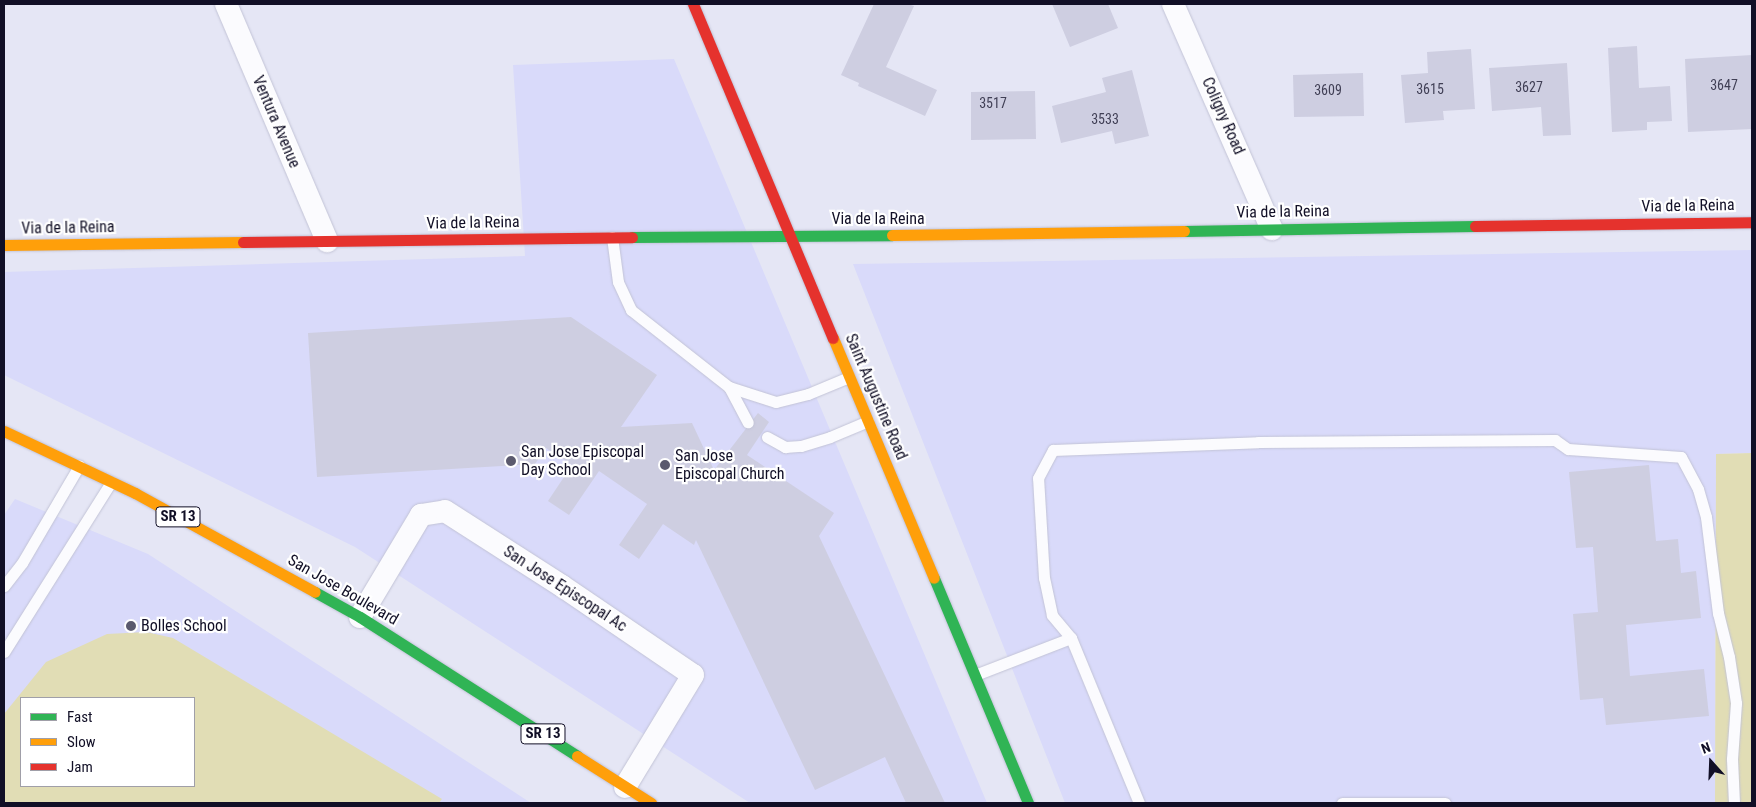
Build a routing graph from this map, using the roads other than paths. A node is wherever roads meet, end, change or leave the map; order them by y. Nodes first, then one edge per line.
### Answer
1 (226, 4) edge
2 (693, 4) edge
3 (1173, 4) edge
4 (1752, 222) edge
5 (1272, 229) junction
6 (790, 235) junction
7 (612, 237) junction
8 (327, 241) junction
9 (4, 245) edge
10 (850, 377) junction
11 (729, 387) junction
12 (868, 421) junction
13 (748, 422) dead end
14 (4, 431) edge
15 (767, 437) dead end
16 (79, 466) junction
17 (112, 482) junction
18 (4, 586) edge
19 (360, 616) junction
20 (1071, 638) junction
21 (4, 652) edge
22 (975, 675) junction
23 (626, 787) junction
24 (651, 803) edge
25 (1028, 803) edge
26 (1139, 803) edge
27 (1342, 803) edge
28 (1445, 803) edge
29 (1734, 803) edge

1 - 8 street, Ventura Avenue
2 - 6 street, Saint Augustine Road
3 - 5 street, Coligny Road
4 - 5 street, Via de la Reina
5 - 6 street, Via de la Reina
6 - 7 street, Via de la Reina
6 - 10 street, Saint Augustine Road
7 - 8 street, Via de la Reina
7 - 11 lane
8 - 9 street, Via de la Reina
10 - 11 lane
10 - 12 street, Saint Augustine Road
11 - 13 lane
12 - 15 lane
12 - 22 street, Saint Augustine Road
14 - 16 street, San Jose Boulevard / SR 13
16 - 17 street, San Jose Boulevard / SR 13
16 - 18 lane
17 - 19 street, San Jose Boulevard / SR 13
17 - 21 lane
19 - 23 street, San Jose Boulevard / SR 13
19 - 23 street, San Jose Episcopal Ac
20 - 22 lane
20 - 26 lane
20 - 29 lane
22 - 25 street, Saint Augustine Road
23 - 24 street, San Jose Boulevard / SR 13
27 - 28 lane

